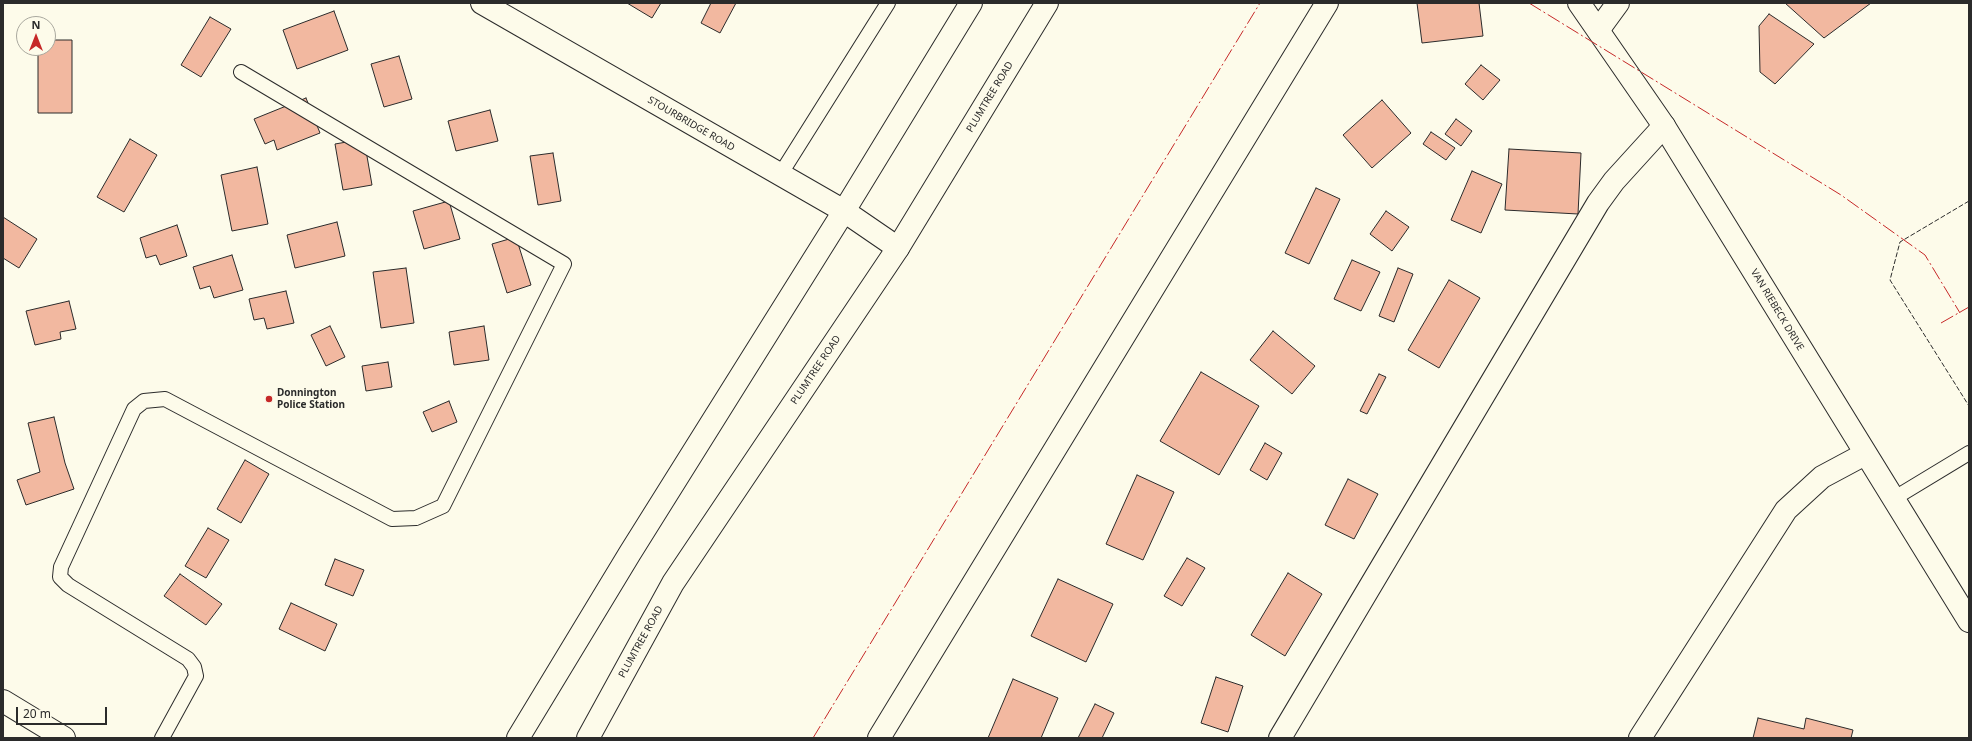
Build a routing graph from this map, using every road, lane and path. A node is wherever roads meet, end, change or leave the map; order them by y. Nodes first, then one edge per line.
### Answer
1 (482, 3) edge
2 (888, 3) edge
3 (971, 3) edge
4 (1047, 3) edge
5 (1327, 3) edge
6 (1579, 3) edge
7 (1618, 3) edge
8 (1599, 29) junction
9 (241, 72) dead end
10 (1664, 126) junction
11 (780, 174) junction
12 (844, 211) junction
13 (898, 248) junction
14 (1969, 453) edge
15 (1865, 454) junction
16 (1893, 499) junction
17 (1969, 621) edge
18 (3, 701) edge
19 (64, 738) edge
20 (162, 738) edge
21 (518, 738) edge
22 (588, 738) edge
23 (879, 738) edge
24 (1280, 738) edge
25 (1640, 738) edge

1 - 11 main road, STOURBRIDGE ROAD
2 - 11 lane
3 - 12 main road
4 - 13 main road, PLUMTREE ROAD
5 - 23 main road
6 - 8 main road, VAN RIEBECK DRIVE
7 - 8 main road
8 - 10 main road, VAN RIEBECK DRIVE
9 - 20 lane
10 - 15 main road, VAN RIEBECK DRIVE
10 - 24 main road
11 - 12 main road, STOURBRIDGE ROAD
12 - 13 main road, STOURBRIDGE ROAD
12 - 21 main road
13 - 22 main road, PLUMTREE ROAD
14 - 16 lane
15 - 16 main road, VAN RIEBECK DRIVE
15 - 25 main road
16 - 17 main road, VAN RIEBECK DRIVE
18 - 19 main road

